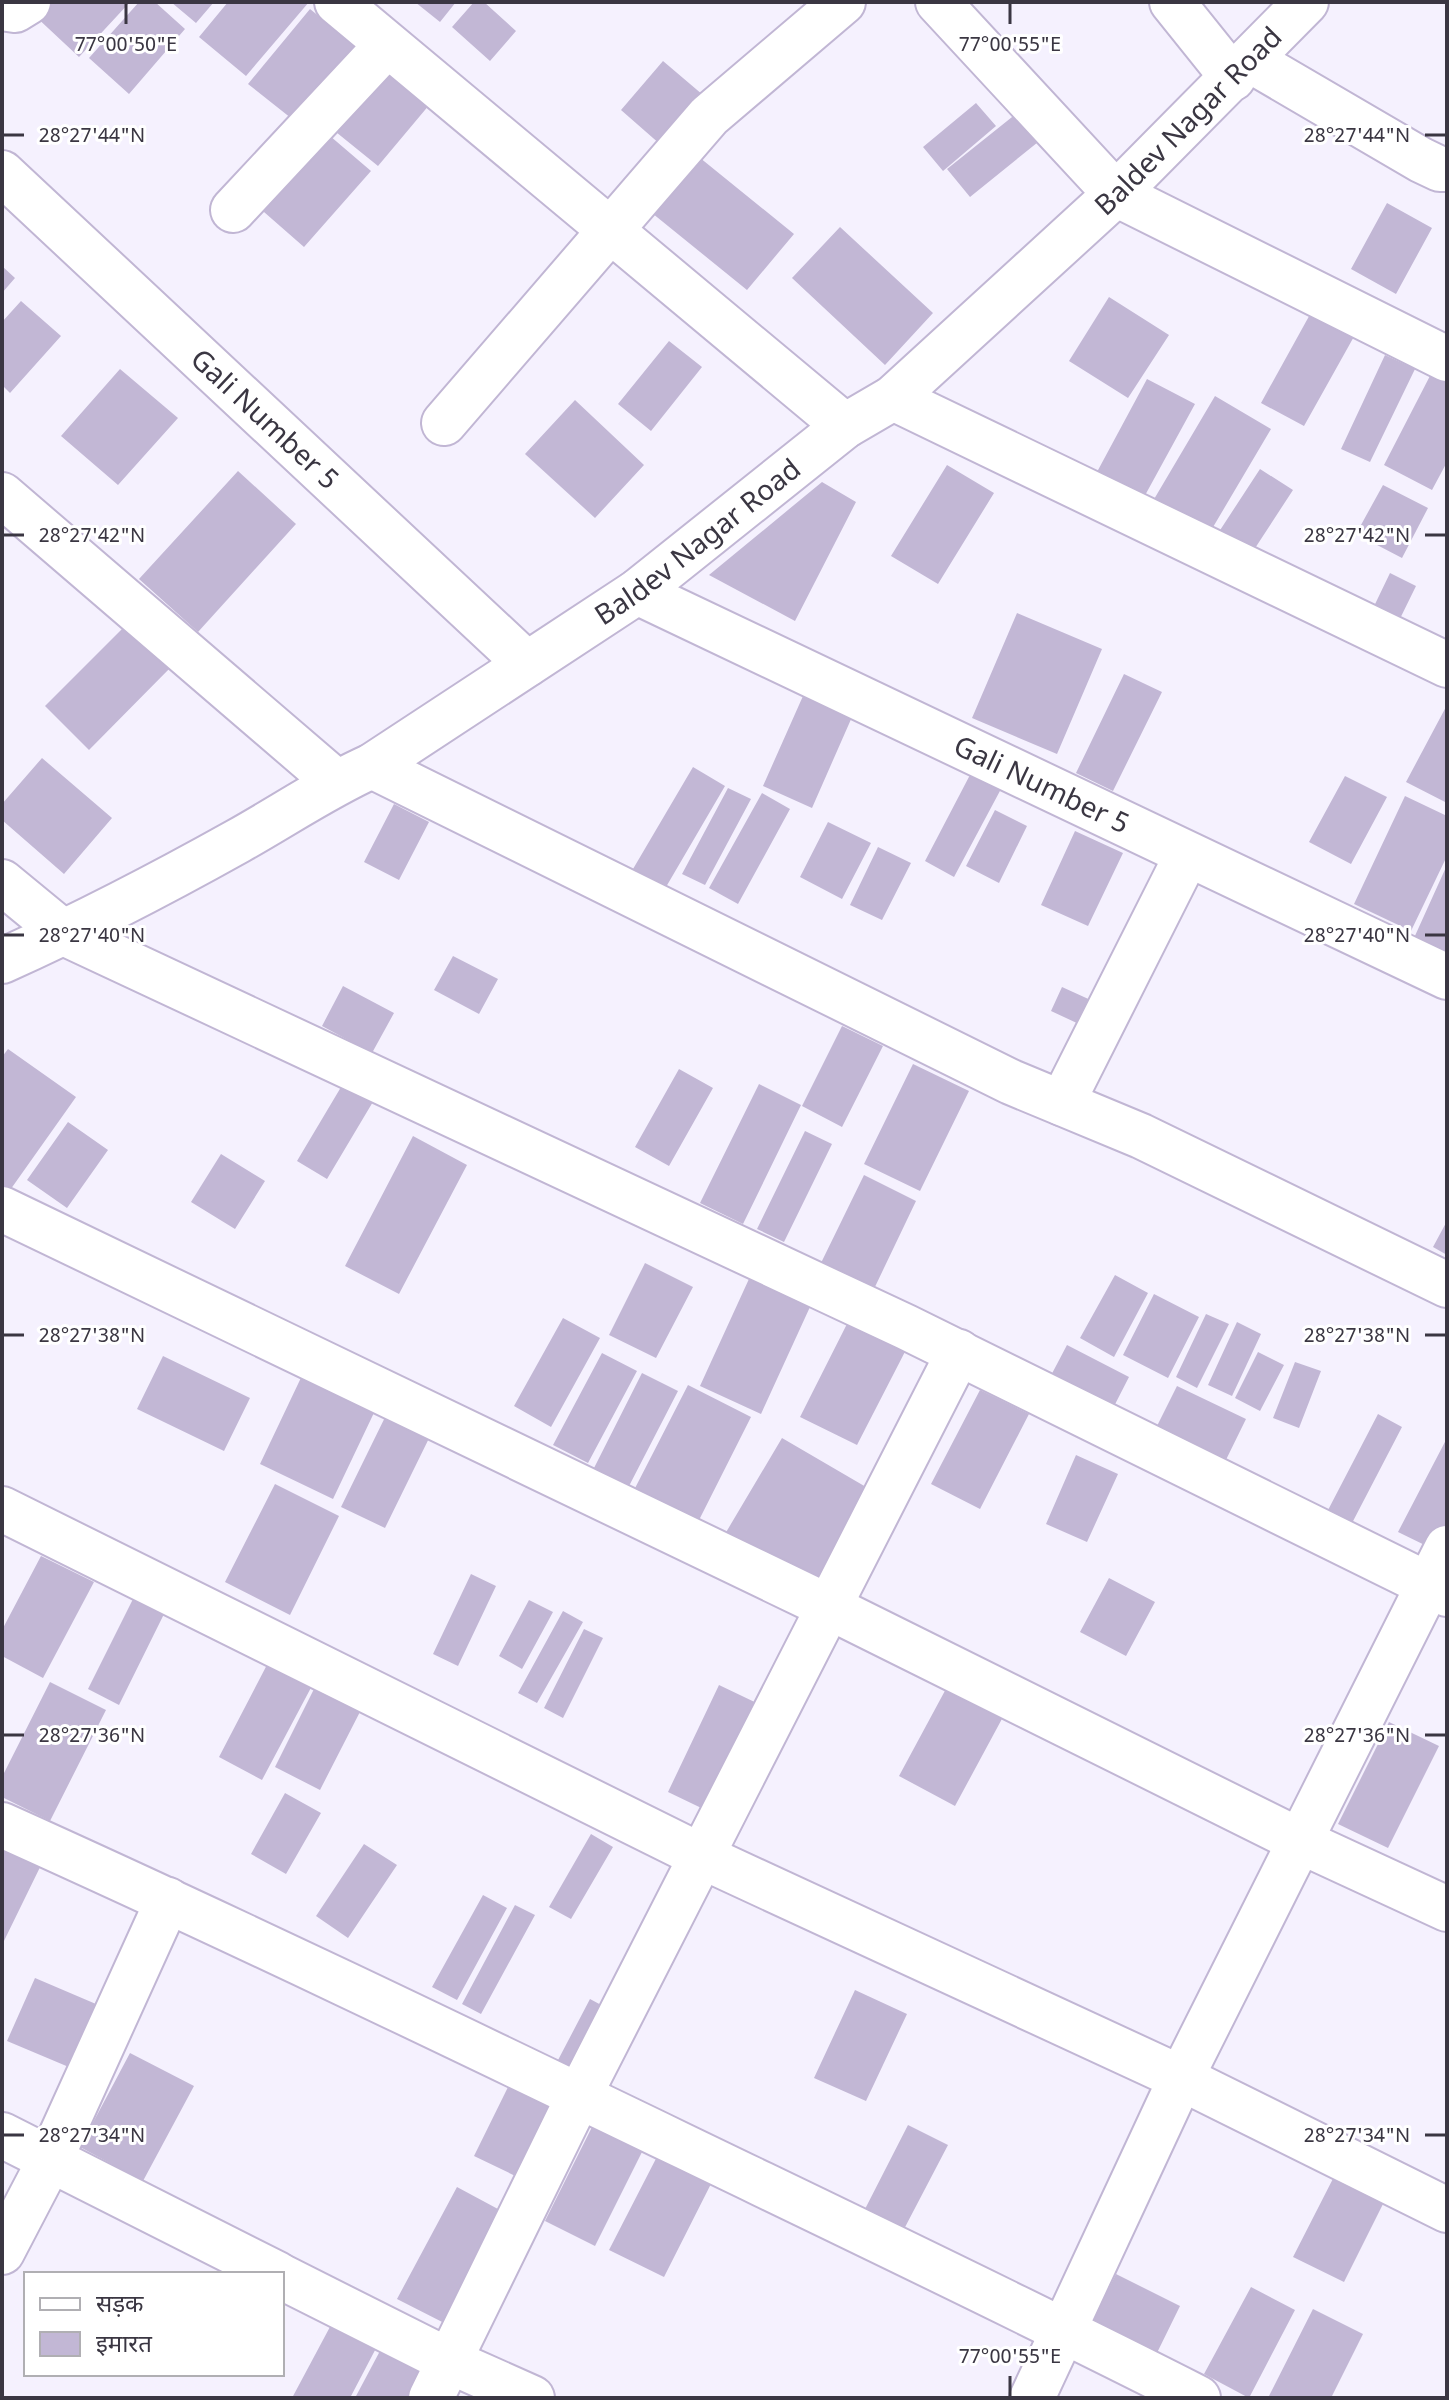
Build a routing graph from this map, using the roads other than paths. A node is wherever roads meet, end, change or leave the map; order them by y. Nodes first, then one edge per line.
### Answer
1 (28, 2) edge
2 (337, 2) edge
3 (843, 2) edge
4 (938, 2) edge
5 (1172, 2) edge
6 (1306, 2) edge
7 (2, 8) edge
8 (387, 45) junction
9 (1242, 69) junction
10 (1447, 169) edge
11 (2, 173) edge
12 (1116, 194) junction
13 (233, 210) dead end
14 (612, 231) junction
15 (1447, 359) edge
16 (893, 398) junction
17 (444, 423) dead end
18 (845, 426) junction
19 (2, 495) edge
20 (637, 592) junction
21 (527, 664) junction
22 (1447, 665) edge
23 (354, 774) junction
24 (1187, 855) junction
25 (2, 882) edge
26 (64, 933) junction
27 (2, 961) edge
28 (1447, 977) edge
29 (1062, 1103) junction
30 (2, 1209) edge
31 (1447, 1285) edge
32 (959, 1352) junction
33 (2, 1509) edge
34 (1441, 1576) edge
35 (827, 1606) junction
36 (2, 1825) edge
37 (1302, 1842) junction
38 (701, 1856) junction
39 (168, 1900) junction
40 (1447, 1909) edge
41 (1181, 2078) junction
42 (579, 2096) junction
43 (2, 2135) edge
44 (50, 2160) junction
45 (1447, 2210) edge
46 (2, 2252) edge
47 (273, 2272) edge
48 (284, 2278) edge
49 (1065, 2330) junction
50 (440, 2379) edge
51 (532, 2398) edge
52 (1032, 2398) edge
53 (1198, 2398) edge

1 - 7 street
2 - 8 street
3 - 14 street
4 - 12 street
5 - 9 street
6 - 9 street, Baldev Nagar Road
8 - 13 street
8 - 14 street
9 - 10 street
9 - 12 street, Baldev Nagar Road
11 - 21 street, Gali Number 5
12 - 15 street
12 - 16 street, Baldev Nagar Road
14 - 17 street
14 - 18 street
16 - 18 street, Baldev Nagar Road
16 - 22 street
18 - 20 street, Baldev Nagar Road
19 - 23 street
20 - 21 street, Baldev Nagar Road
20 - 24 street, Gali Number 5
21 - 23 street, Baldev Nagar Road
23 - 26 street, Baldev Nagar Road
23 - 29 street
24 - 28 street, Gali Number 5
24 - 29 street
25 - 26 street
26 - 27 street, Baldev Nagar Road
26 - 32 street
29 - 31 street
30 - 35 street
32 - 34 street
32 - 35 street
33 - 38 street
34 - 37 street
35 - 37 street
35 - 38 street
36 - 39 street
37 - 40 street
37 - 41 street
38 - 41 street
38 - 42 street
39 - 42 street
39 - 44 street
41 - 45 street
41 - 49 street
42 - 49 street
42 - 50 street
43 - 44 street
44 - 46 street
44 - 47 street
48 - 50 street
49 - 52 street
49 - 53 street
50 - 51 street

